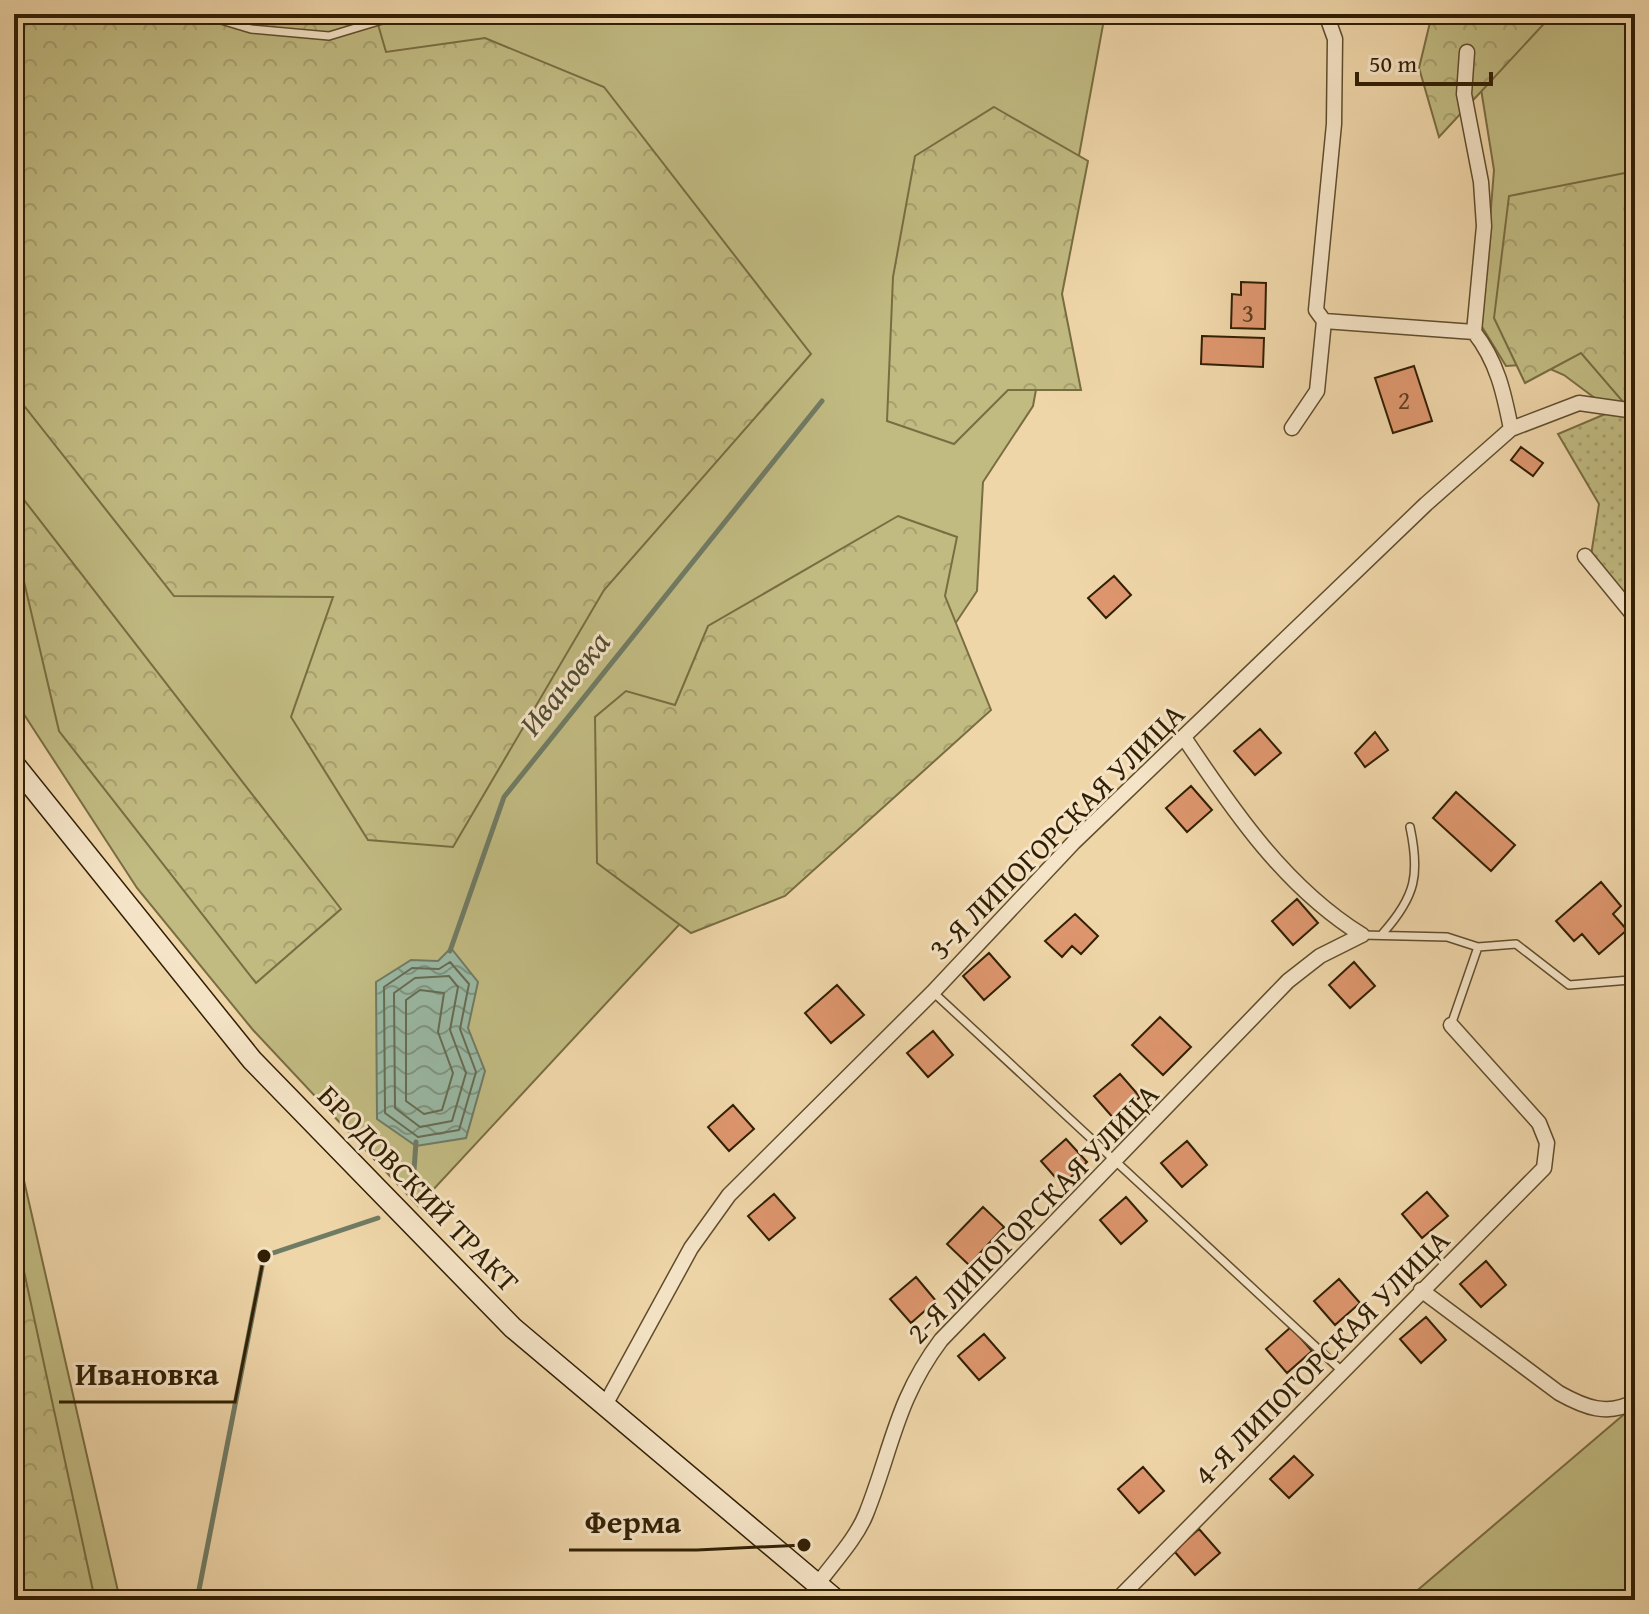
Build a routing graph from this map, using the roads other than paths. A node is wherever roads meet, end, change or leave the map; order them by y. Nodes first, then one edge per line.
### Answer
1 (201, 14) edge
2 (402, 14) edge
3 (1326, 14) edge
4 (1467, 52) dead end
5 (1324, 321) junction
6 (1474, 332) junction
7 (1635, 411) edge
8 (1292, 428) dead end
9 (1511, 429) junction
10 (1585, 556) dead end
11 (1635, 617) edge
12 (1185, 739) junction
13 (14, 764) edge
14 (1410, 827) dead end
15 (1383, 933) junction
16 (1362, 935) junction
17 (1478, 947) junction
18 (1635, 983) edge
19 (933, 992) junction
20 (1451, 1025) joint
21 (1117, 1161) junction
22 (1421, 1290) junction
23 (1343, 1372) junction
24 (1635, 1401) edge
25 (604, 1407) junction
26 (817, 1585) junction
27 (836, 1600) edge
28 (1117, 1600) edge

1 - 2 lane
3 - 5 street
4 - 6 street
5 - 6 street
5 - 8 street
6 - 9 street
7 - 9 street, 3-Я ЛИПОГОРСКАЯ УЛИЦА
9 - 12 street, 3-Я ЛИПОГОРСКАЯ УЛИЦА
10 - 11 street
12 - 16 street
12 - 19 street, 3-Я ЛИПОГОРСКАЯ УЛИЦА
13 - 25 street, БРОДОВСКИЙ ТРАКТ
14 - 15 lane
15 - 16 lane
15 - 17 lane
16 - 21 street, 2-Я ЛИПОГОРСКАЯ УЛИЦА
17 - 18 lane
17 - 20 lane
19 - 21 lane
19 - 25 street, 3-Я ЛИПОГОРСКАЯ УЛИЦА
20 - 22 street, 4-Я ЛИПОГОРСКАЯ УЛИЦА
21 - 23 lane
21 - 26 street, 2-Я ЛИПОГОРСКАЯ УЛИЦА
22 - 23 street, 4-Я ЛИПОГОРСКАЯ УЛИЦА
22 - 24 street
23 - 28 street, 4-Я ЛИПОГОРСКАЯ УЛИЦА
25 - 26 street, БРОДОВСКИЙ ТРАКТ
26 - 27 street, БРОДОВСКИЙ ТРАКТ

